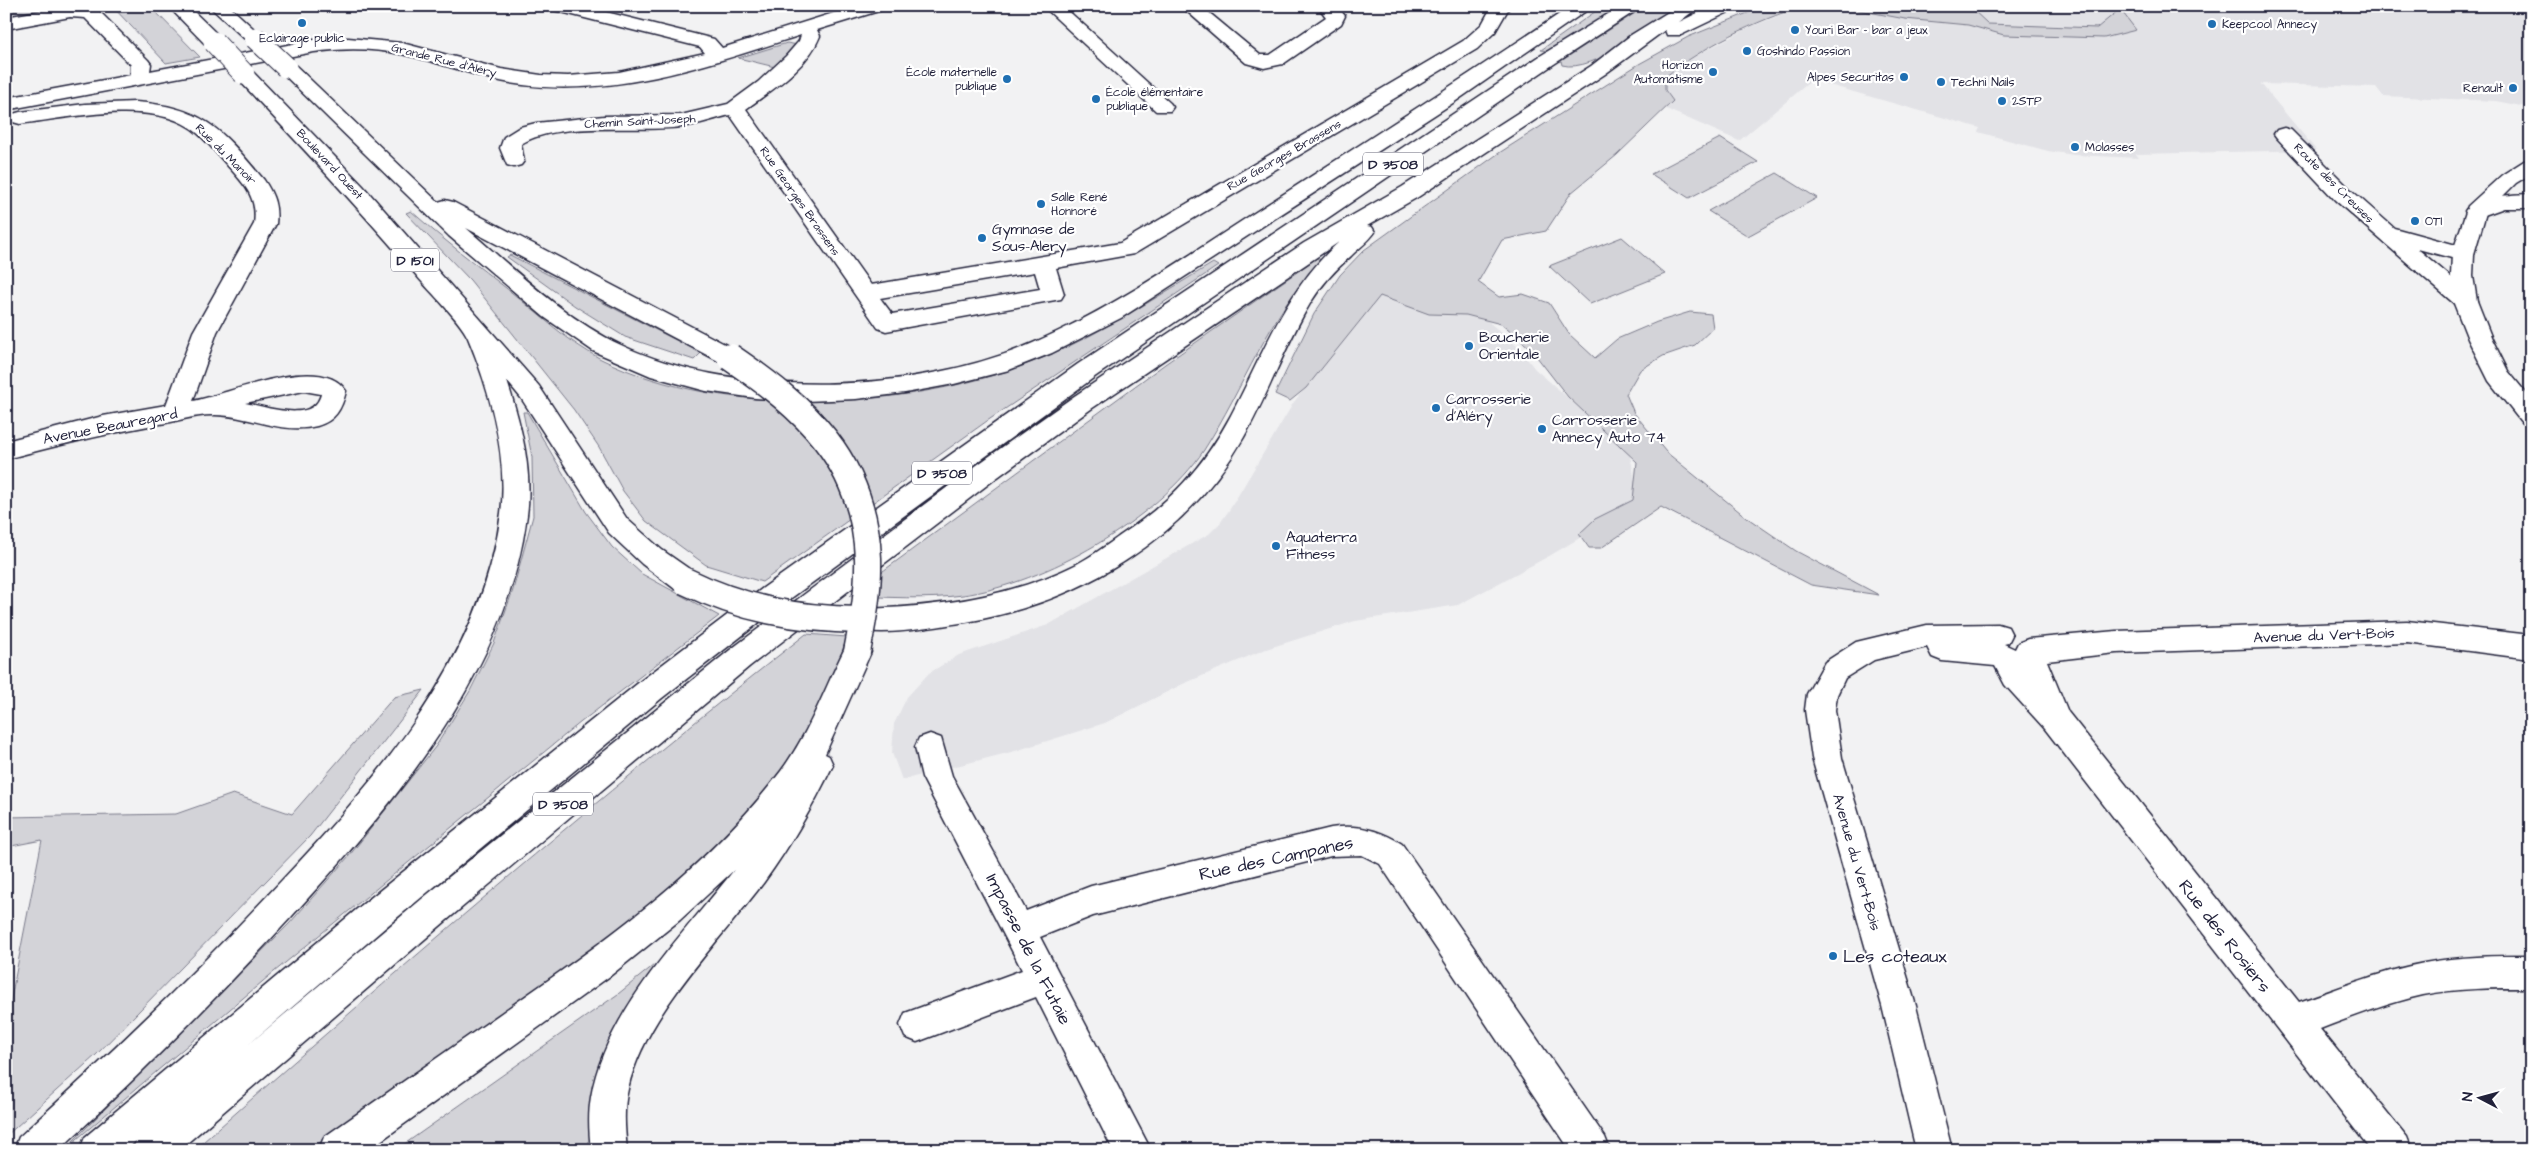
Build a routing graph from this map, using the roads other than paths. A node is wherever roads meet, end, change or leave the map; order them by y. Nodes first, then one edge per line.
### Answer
1 (177, 6) edge
2 (218, 6) edge
3 (559, 6) edge
4 (876, 6) edge
5 (1052, 6) edge
6 (1190, 6) edge
7 (1327, 6) edge
8 (1501, 6) edge
9 (1584, 6) edge
10 (1634, 6) edge
11 (1691, 6) edge
12 (1727, 6) edge
13 (233, 14) edge
14 (6, 22) edge
15 (806, 28) junction
16 (718, 55) junction
17 (1547, 60) junction
18 (1598, 70) junction
19 (140, 79) junction
20 (6, 104) edge
21 (1162, 107) dead end
22 (734, 108) junction
23 (6, 120) edge
24 (2284, 134) dead end
25 (514, 161) dead end
26 (2531, 165) edge
27 (2509, 179) junction
28 (2531, 188) edge
29 (415, 191) junction
30 (1410, 192) junction
31 (2531, 200) edge
32 (2476, 211) junction
33 (2383, 232) junction
34 (2463, 254) junction
35 (1044, 264) junction
36 (865, 293) junction
37 (1138, 296) junction
38 (2465, 301) junction
39 (476, 328) junction
40 (215, 406) dead end
41 (175, 413) junction
42 (2531, 418) edge
43 (6, 450) edge
44 (2531, 647) edge
45 (2012, 648) junction
46 (857, 652) junction
47 (930, 747) dead end
48 (1018, 930) junction
49 (2531, 972) edge
50 (1043, 978) junction
51 (2292, 1022) junction
52 (917, 1025) dead end
53 (32, 1150) edge
54 (98, 1150) edge
55 (151, 1150) edge
56 (336, 1150) edge
57 (609, 1150) edge
58 (1133, 1150) edge
59 (1592, 1150) edge
60 (1934, 1150) edge
61 (2394, 1150) edge

1 - 39 main road, Boulevard Ouest / D 1501, bridge
2 - 13 main road
3 - 16 main road
4 - 15 main road, Grande Rue d'Aléry
5 - 21 main road
6 - 7 main road
8 - 35 main road, Rue Georges Brassens
9 - 37 main road
10 - 17 main road, D 3508
11 - 18 main road, D 3508
12 - 18 main road
13 - 29 main road, bridge
14 - 19 main road
15 - 16 main road, Grande Rue d'Aléry
15 - 22 main road, Chemin Saint-Joseph
16 - 19 main road, Grande Rue d'Aléry
17 - 37 main road
17 - 54 main road, D 3508
18 - 30 main road, D 3508
19 - 20 main road, Grande Rue d'Aléry
22 - 25 main road, Chemin Saint-Joseph
22 - 36 main road, Rue Georges Brassens
23 - 41 main road, Rue du Manoir
24 - 33 main road, Route des Creuses
26 - 27 main road
27 - 28 main road
27 - 32 main road
29 - 37 main road
29 - 46 main road, bridge
30 - 39 main road, Boulevard Ouest, bridge
30 - 55 main road, D 3508
31 - 32 main road
32 - 34 main road
33 - 34 main road
33 - 38 main road, Route des Creuses
34 - 38 main road
35 - 36 main road, Rue Georges Brassens
35 - 36 main road, Rue Georges Brassens
38 - 42 main road
39 - 53 main road
40 - 41 main road, Avenue Beauregard
41 - 43 main road, Avenue Beauregard
44 - 45 main road, Avenue du Vert-Bois
45 - 51 main road, Rue des Rosiers
45 - 60 main road, Avenue du Vert-Bois
46 - 56 main road
46 - 57 main road
47 - 48 main road, Impasse de la Futaie
48 - 50 main road, Impasse de la Futaie
48 - 59 main road, Rue des Campanes
49 - 51 main road
50 - 52 main road
50 - 58 main road, Impasse de la Futaie
51 - 61 main road, Rue des Rosiers

